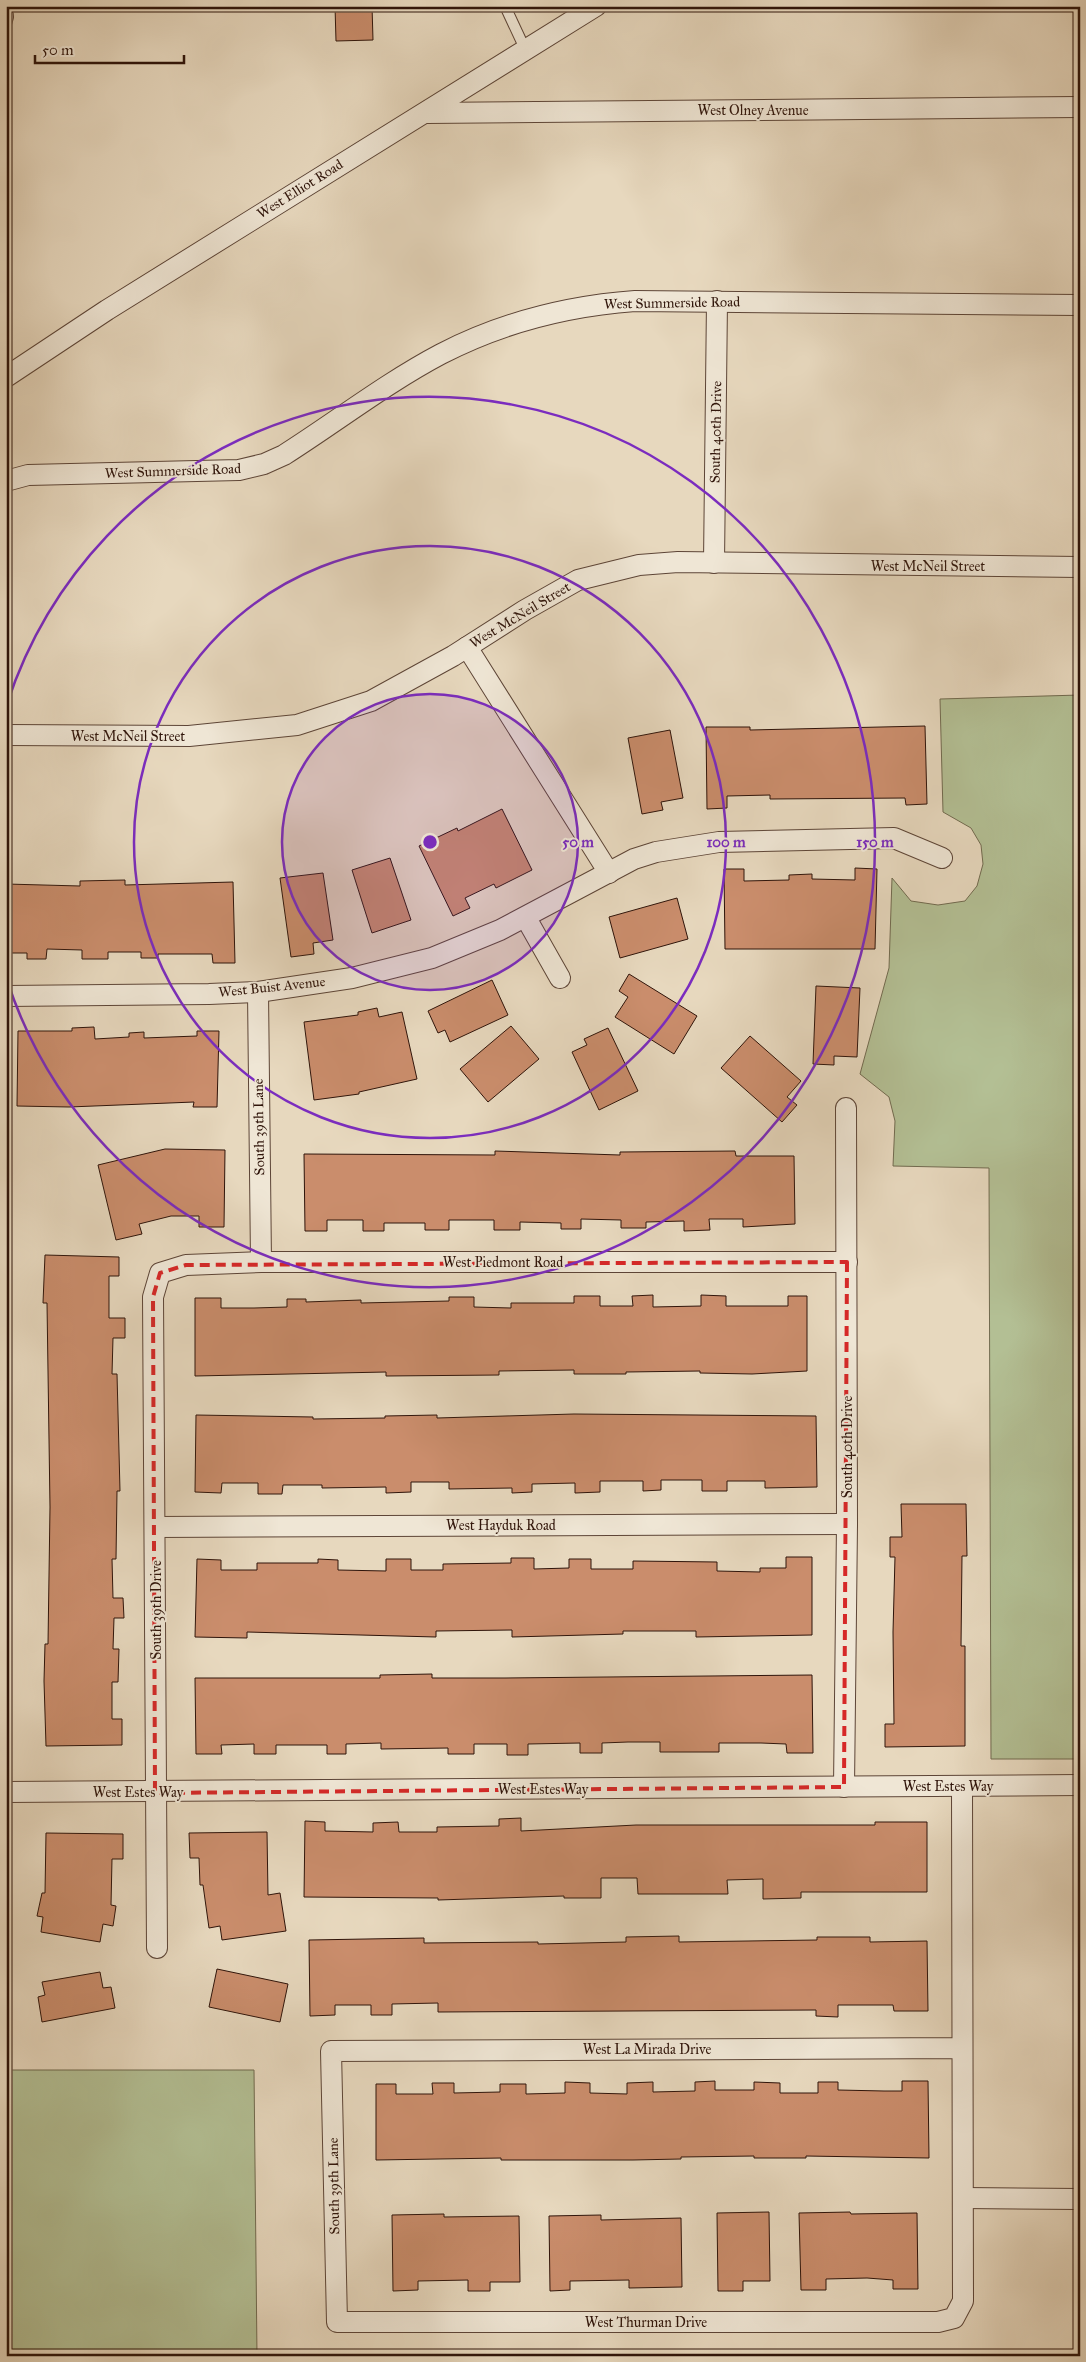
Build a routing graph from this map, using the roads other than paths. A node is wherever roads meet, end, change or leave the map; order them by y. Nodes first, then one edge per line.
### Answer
1 (7, 6) edge
2 (505, 6) edge
3 (596, 6) edge
4 (6, 24) edge
5 (526, 50) junction
6 (1080, 107) edge
7 (427, 113) junction
8 (717, 301) junction
9 (1080, 305) edge
10 (6, 377) edge
11 (6, 481) edge
12 (714, 563) junction
13 (1080, 567) edge
14 (467, 647) junction
15 (6, 736) edge
16 (942, 858) dead end
17 (609, 873) junction
18 (526, 918) junction
19 (560, 978) dead end
20 (258, 992) junction
21 (6, 996) edge
22 (846, 1108) dead end
23 (261, 1262) junction
24 (847, 1262) junction
25 (160, 1273) joint
26 (847, 1524) junction
27 (156, 1527) junction
28 (962, 1786) junction
29 (1080, 1786) edge
30 (844, 1787) junction
31 (6, 1792) edge
32 (155, 1792) junction
33 (157, 1948) dead end
34 (962, 2048) junction
35 (331, 2050) joint
36 (963, 2198) junction
37 (1080, 2199) edge
38 (338, 2322) joint

1 - 4 lane
2 - 5 lane
3 - 5 street, West Elliot Road
5 - 7 street, West Elliot Road
6 - 7 street, West Olney Avenue
7 - 10 street, West Elliot Road
8 - 9 street, West Summerside Road
8 - 11 street, West Summerside Road
8 - 12 street, South 40th Drive
12 - 13 street, West McNeil Street
12 - 14 street, West McNeil Street
14 - 15 street, West McNeil Street
14 - 17 street
16 - 17 street, West Buist Avenue
17 - 18 street, West Buist Avenue
18 - 19 street
18 - 20 street, West Buist Avenue
20 - 21 street, West Buist Avenue
20 - 23 street, South 39th Lane
22 - 24 street, South 40th Drive
23 - 24 street, West Piedmont Road
23 - 25 street, West Piedmont Road
24 - 26 street, South 40th Drive
25 - 27 street, South 39th Drive
26 - 27 street, West Hayduk Road
26 - 30 street, South 40th Drive
27 - 32 street, South 39th Drive
28 - 29 street, West Estes Way
28 - 30 street, West Estes Way
28 - 34 street
30 - 32 street, West Estes Way
31 - 32 street, West Estes Way
32 - 33 street, South 39th Drive
34 - 35 street, West La Mirada Drive
34 - 36 street
35 - 38 street, South 39th Lane
36 - 37 street
36 - 38 street, West Thurman Drive

